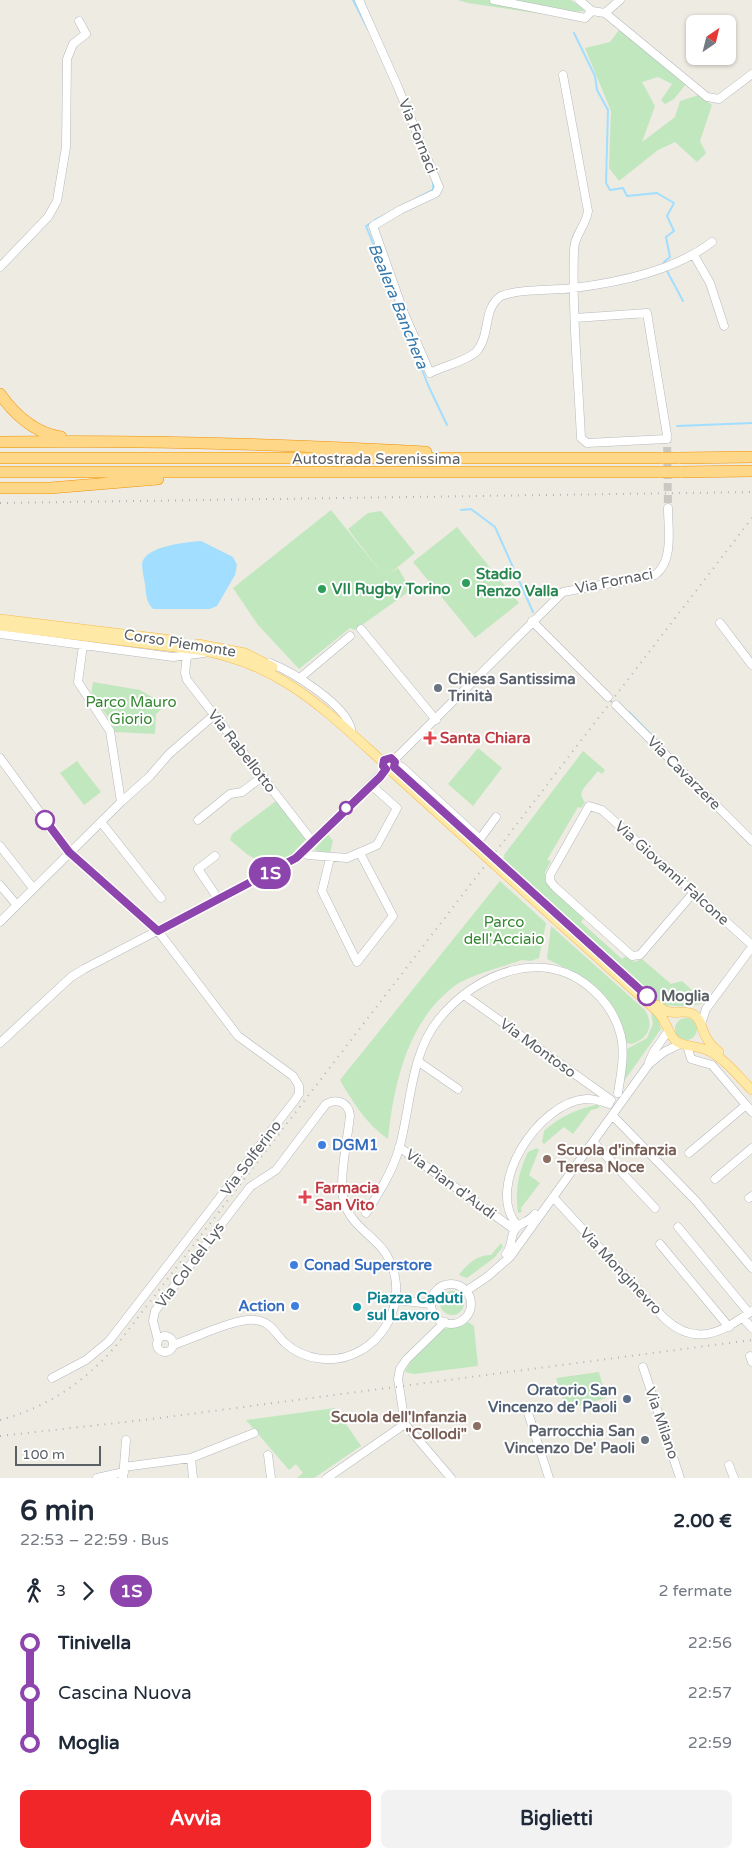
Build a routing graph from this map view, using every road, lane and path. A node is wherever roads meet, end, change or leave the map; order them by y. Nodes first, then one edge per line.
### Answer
1 (359, 0) edge
2 (494, 0) edge
3 (579, 0) edge
4 (590, 0) edge
5 (620, 0) edge
6 (592, 11) junction
7 (605, 14) junction
8 (79, 20) dead end
9 (752, 74) edge
10 (563, 75) dead end
11 (712, 242) dead end
12 (694, 255) junction
13 (0, 267) edge
14 (574, 288) junction
15 (575, 318) junction
16 (724, 326) dead end
17 (0, 394) edge
18 (126, 440) junction
19 (0, 442) edge
20 (752, 457) edge
21 (0, 458) edge
22 (573, 459) junction
23 (752, 471) edge
24 (0, 472) edge
25 (234, 472) junction
26 (0, 488) edge
27 (668, 508) tunnel mouth
28 (0, 619) edge
29 (532, 621) junction
30 (720, 622) dead end
31 (0, 626) edge
32 (361, 629) dead end
33 (0, 634) edge
34 (350, 636) dead end
35 (83, 645) junction
36 (217, 653) junction
37 (187, 655) junction
38 (259, 659) junction
39 (752, 665) edge
40 (301, 677) junction
41 (608, 697) dead end
42 (616, 704) dead end
43 (213, 716) junction
44 (436, 720) junction
45 (351, 729) junction
46 (0, 758) edge
47 (390, 764) junction
48 (262, 776) junction
49 (371, 784) junction
50 (122, 802) junction
51 (496, 817) dead end
52 (198, 820) dead end
53 (101, 822) junction
54 (313, 842) junction
55 (752, 842) edge
56 (0, 846) edge
57 (69, 852) junction
58 (302, 852) junction
59 (360, 853) junction
60 (215, 856) dead end
61 (330, 858) junction
62 (496, 863) junction
63 (0, 885) edge
64 (33, 888) junction
65 (694, 892) junction
66 (161, 898) dead end
67 (218, 900) junction
68 (16, 904) junction
69 (0, 922) edge
70 (158, 931) junction
71 (752, 946) edge
72 (464, 995) junction
73 (706, 1009) junction
74 (689, 1012) junction
75 (678, 1014) junction
76 (702, 1026) junction
77 (669, 1028) junction
78 (2, 1038) edge
79 (686, 1044) junction
80 (418, 1062) junction
81 (649, 1064) junction
82 (642, 1073) junction
83 (752, 1083) edge
84 (458, 1089) dead end
85 (752, 1090) edge
86 (618, 1093) junction
87 (610, 1102) junction
88 (746, 1105) junction
89 (752, 1112) edge
90 (613, 1116) junction
91 (594, 1143) junction
92 (399, 1147) junction
93 (752, 1148) edge
94 (689, 1153) dead end
95 (582, 1158) junction
96 (715, 1179) dead end
97 (553, 1197) junction
98 (547, 1205) junction
99 (655, 1208) dead end
100 (510, 1212) junction
101 (366, 1213) dead end
102 (502, 1221) junction
103 (678, 1227) dead end
104 (516, 1228) junction
105 (660, 1244) dead end
106 (505, 1263) junction
107 (752, 1268) edge
108 (466, 1292) junction
109 (396, 1300) junction
110 (431, 1304) junction
111 (748, 1314) edge
112 (445, 1322) junction
113 (729, 1327) junction
114 (752, 1328) edge
115 (158, 1340) junction
116 (173, 1345) junction
117 (643, 1367) dead end
118 (52, 1378) dead end
119 (529, 1416) dead end
120 (405, 1424) junction
121 (254, 1433) dead end
122 (126, 1440) dead end
123 (268, 1455) dead end
124 (191, 1458) junction
125 (729, 1466) dead end
126 (124, 1472) edge
127 (97, 1478) edge
128 (193, 1478) edge
129 (271, 1478) edge
130 (327, 1478) edge
131 (451, 1478) edge
132 (548, 1478) edge
133 (680, 1478) edge
134 (734, 1478) edge

1 - 14 street, Via Fornaci
2 - 6 street
3 - 6 street
4 - 6 street
5 - 7 street
6 - 7 street
7 - 9 street
8 - 13 street
10 - 14 street
11 - 12 street
12 - 14 street
12 - 16 street
14 - 15 street
15 - 15 street
17 - 18 highway
18 - 19 highway
18 - 22 highway
20 - 22 highway, Autostrada Serenissima, bridge
21 - 22 highway, Autostrada Serenissima
23 - 25 highway, Autostrada Serenissima, bridge
24 - 25 highway, Autostrada Serenissima
25 - 26 highway
27 - 29 street, Via Fornaci
28 - 38 main road, Corso Piemonte
29 - 41 street
29 - 44 street
30 - 39 street
31 - 36 main road, Corso Piemonte
32 - 44 street
33 - 35 street, Corso Piemonte
34 - 40 street
35 - 37 street, Corso Piemonte
35 - 50 street
36 - 37 street, Corso Piemonte
36 - 47 main road, Corso Piemonte
37 - 43 street, Via Rabellotto
38 - 40 street
38 - 45 main road, Corso Piemonte
40 - 45 street
42 - 55 street, Via Cavarzere
43 - 48 street, Via Rabellotto
43 - 50 street
44 - 47 street
45 - 47 main road, Corso Piemonte
46 - 57 street
47 - 49 street
47 - 51 street
47 - 62 main road, bridge
48 - 52 street
48 - 54 street, Via Rabellotto
49 - 54 street
49 - 59 street
50 - 53 street
53 - 57 street
53 - 66 street
54 - 58 street
56 - 64 street
57 - 64 street
57 - 70 street
58 - 61 street
58 - 67 street
59 - 61 street
59 - 61 street
60 - 67 street
62 - 75 main road
62 - 77 main road
63 - 68 street
64 - 68 street
65 - 65 street, Via Giovanni Falcone
65 - 71 street, Via Giovanni Falcone
67 - 70 street
68 - 69 street
70 - 78 street
70 - 118 street, Via Solferino
71 - 73 street
72 - 80 street
72 - 86 street
72 - 87 street, Via Montoso
73 - 74 street
73 - 76 street
74 - 75 main road
74 - 76 main road
75 - 77 main road
76 - 79 main road
76 - 83 main road
77 - 79 main road
77 - 81 street
79 - 81 street
79 - 85 main road
79 - 88 street
80 - 84 street
80 - 92 street
81 - 82 street
82 - 86 street
82 - 90 street
86 - 87 street
87 - 95 street
87 - 100 street
88 - 89 street
88 - 94 street
90 - 91 street
90 - 107 street
91 - 95 street
91 - 99 street
92 - 101 street
92 - 102 street, Via Pian d'Audi
93 - 96 street
95 - 97 street
97 - 98 street
97 - 113 street, Via Monginevro
98 - 104 street
98 - 106 street
100 - 102 street, Via Pian d'Audi
100 - 104 street
102 - 104 street, Via Pian d'Audi
103 - 111 street
104 - 106 street
105 - 113 street
106 - 108 street
108 - 110 street
108 - 112 street
109 - 110 street
109 - 115 street, Via Col del Lys
109 - 116 street, Via Col del Lys
110 - 112 street
111 - 113 street
111 - 114 street
112 - 120 street
115 - 116 street
115 - 116 street, Via Col del Lys
117 - 133 street, Via Milano
119 - 132 street
120 - 130 street
120 - 131 street
121 - 124 street
122 - 126 street
123 - 129 street
124 - 126 street
124 - 128 street
125 - 134 street
126 - 127 street

